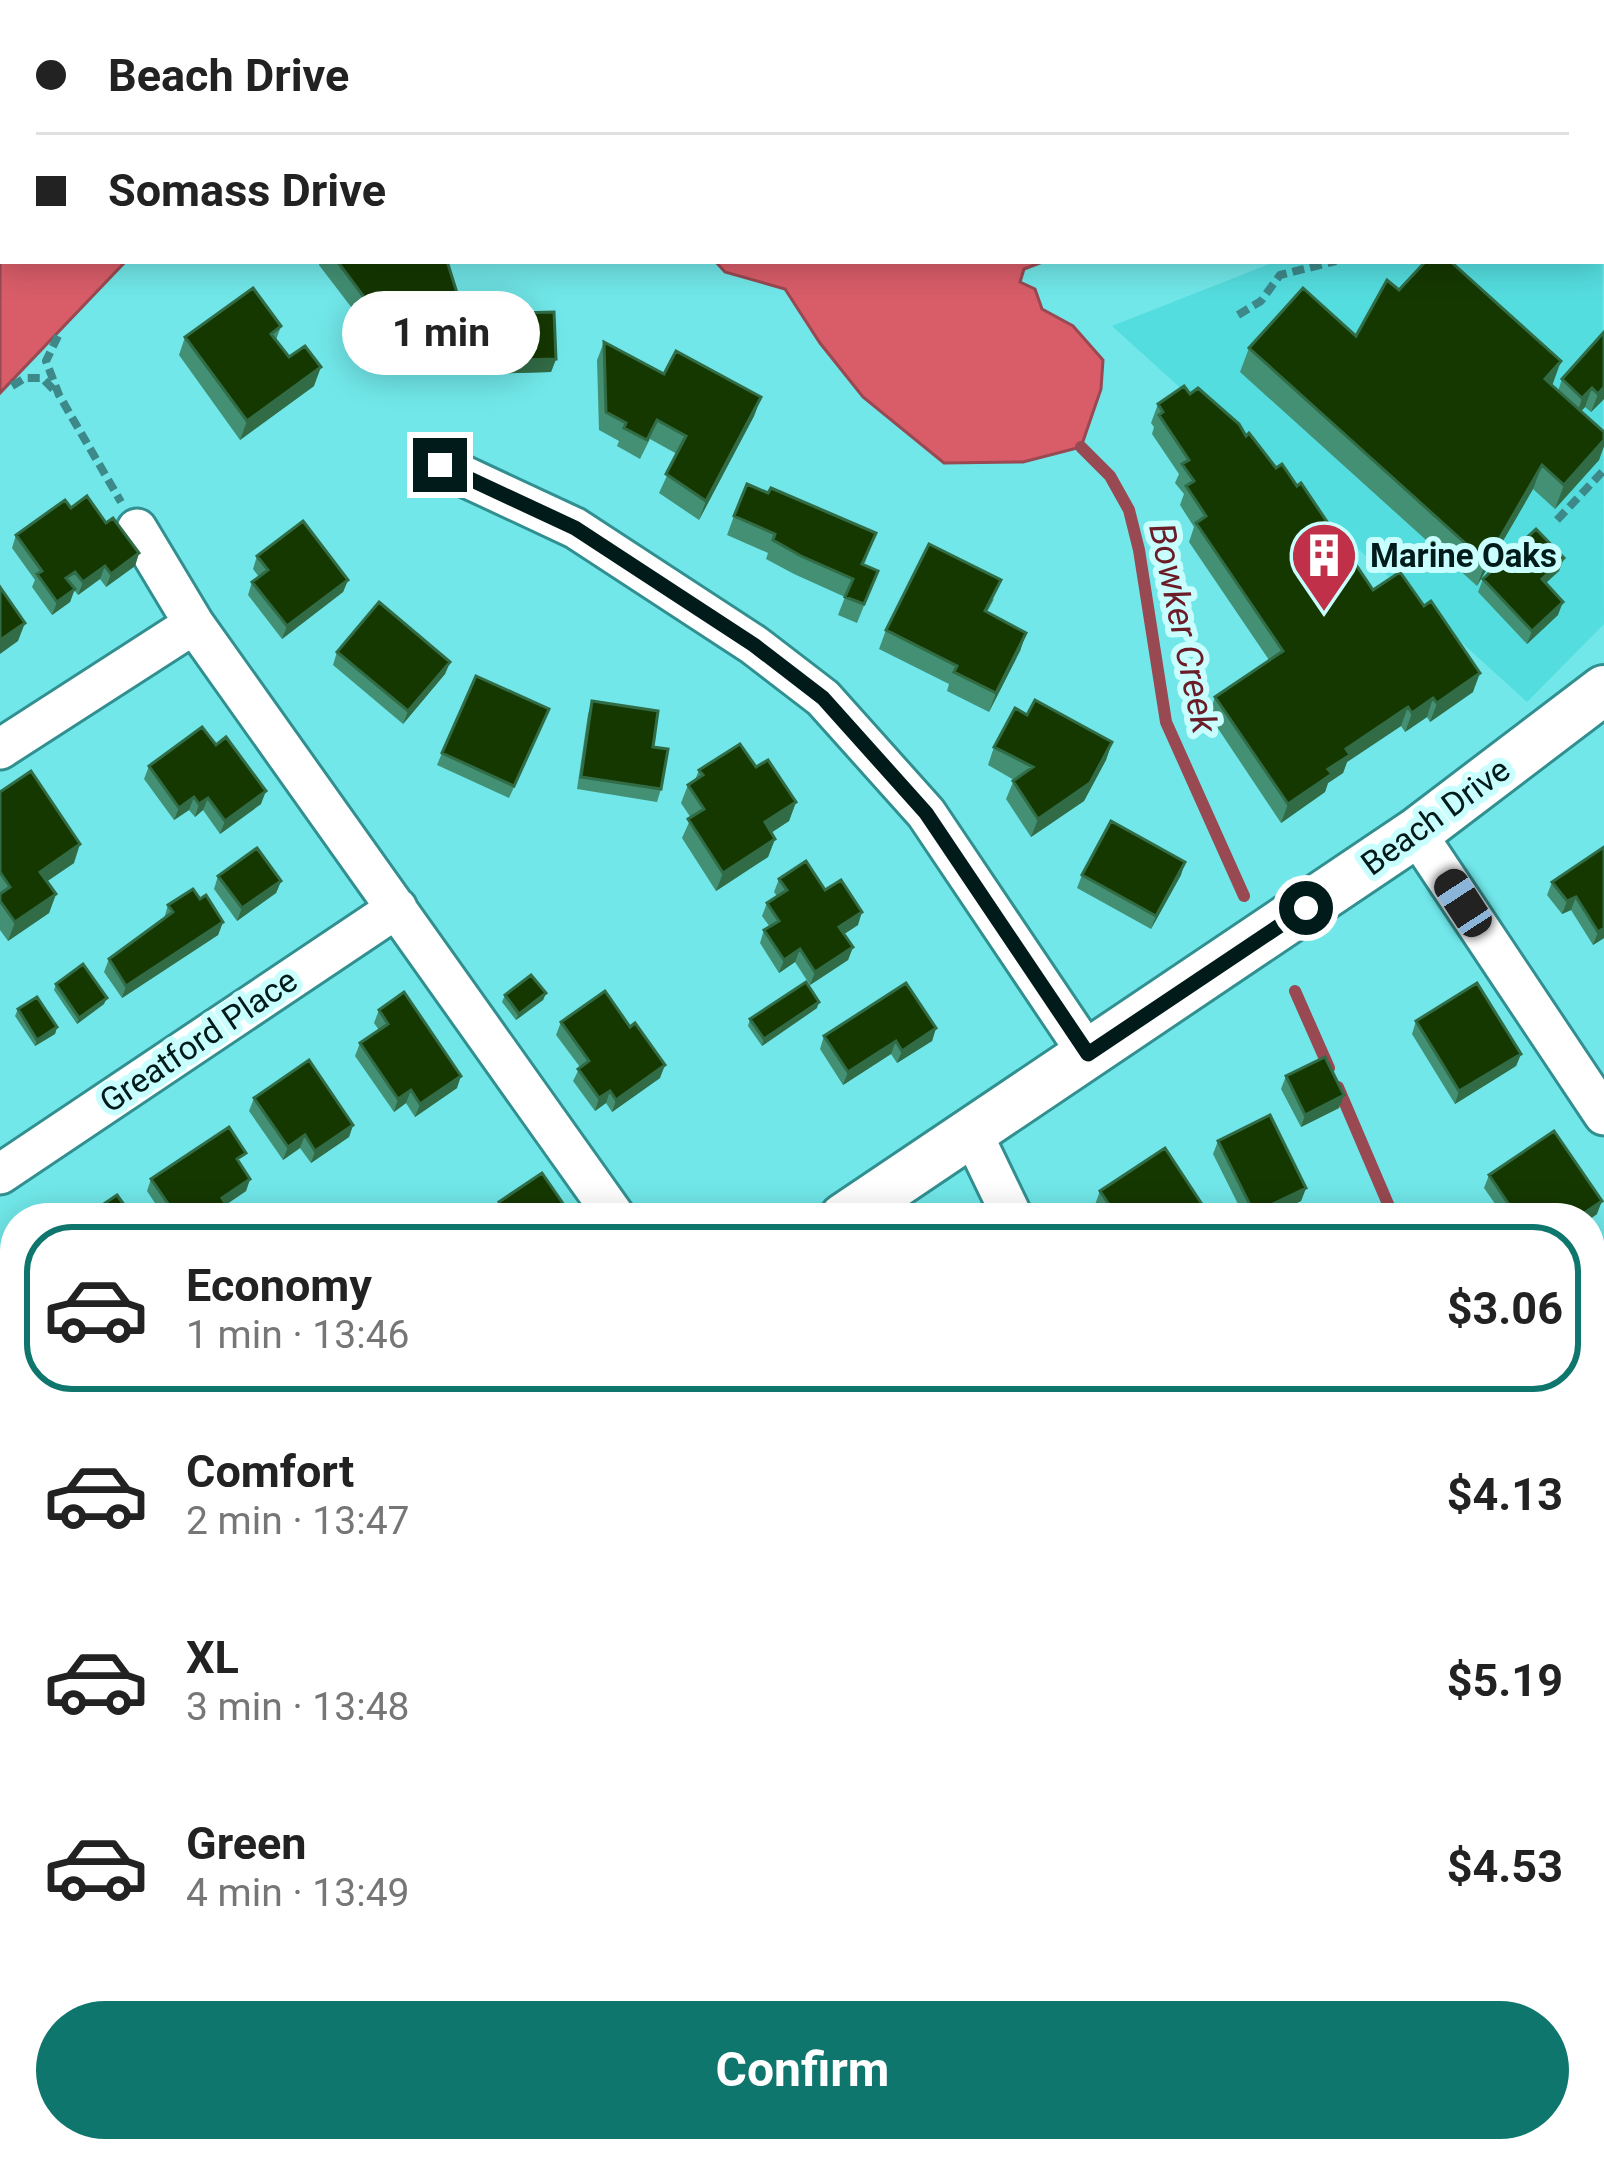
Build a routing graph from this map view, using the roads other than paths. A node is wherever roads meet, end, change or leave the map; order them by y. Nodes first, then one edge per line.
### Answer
1 (440, 465) dead end
2 (137, 529) road end
3 (194, 624) junction
4 (1604, 690) edge
5 (0, 749) edge
6 (1416, 833) junction
7 (397, 908) junction
8 (1088, 1054) junction
9 (1604, 1114) edge
10 (972, 1132) junction
11 (0, 1174) edge
12 (605, 1203) edge
13 (866, 1203) edge
14 (1006, 1203) edge

1 - 8 street
2 - 3 street
3 - 5 street
3 - 7 street
4 - 6 main road, Beach Drive
6 - 8 main road, Beach Drive
6 - 9 street
7 - 11 street, Greatford Place
7 - 12 street
8 - 10 main road, Beach Drive
10 - 13 main road, Beach Drive
10 - 14 street

